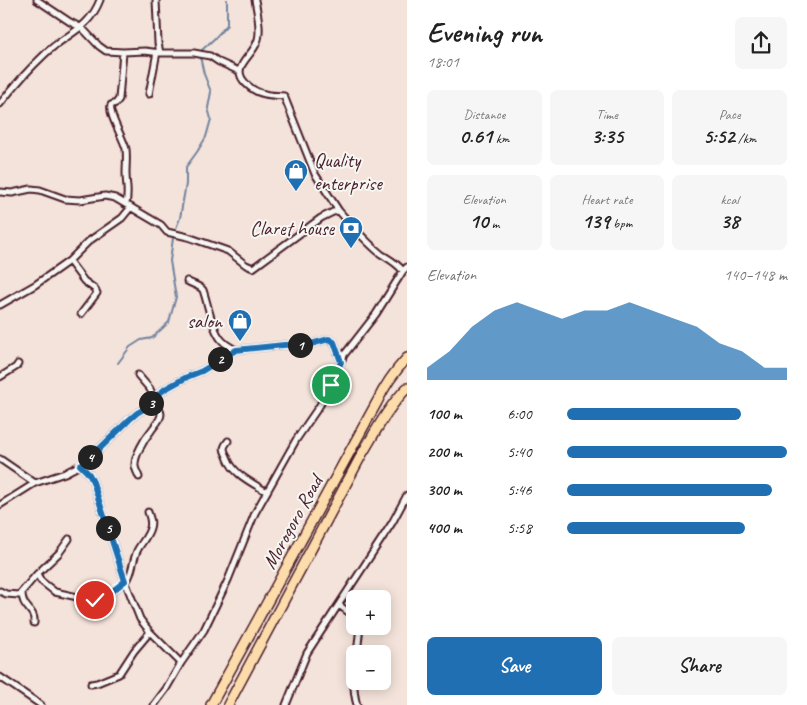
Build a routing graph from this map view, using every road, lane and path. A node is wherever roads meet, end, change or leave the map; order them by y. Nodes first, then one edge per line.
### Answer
1 (38, 0) edge
2 (100, 0) edge
3 (156, 0) edge
4 (255, 0) edge
5 (82, 28) junction
6 (123, 52) junction
7 (159, 53) junction
8 (239, 70) junction
9 (150, 94) dead end
10 (0, 104) edge
11 (0, 192) edge
12 (129, 206) junction
13 (339, 211) junction
14 (69, 260) junction
15 (405, 269) edge
16 (187, 281) dead end
17 (0, 305) edge
18 (81, 314) dead end
19 (236, 350) junction
20 (407, 358) edge
21 (341, 362) junction
22 (18, 364) dead end
23 (138, 374) dead end
24 (0, 377) edge
25 (407, 388) edge
26 (154, 398) junction
27 (397, 398) junction
28 (407, 398) edge
29 (228, 441) dead end
30 (0, 459) edge
31 (80, 465) junction
32 (139, 477) dead end
33 (35, 483) junction
34 (267, 492) junction
35 (407, 495) edge
36 (0, 505) edge
37 (148, 512) dead end
38 (69, 539) dead end
39 (37, 574) junction
40 (125, 581) junction
41 (0, 591) edge
42 (22, 592) junction
43 (339, 605) junction
44 (346, 610) edge
45 (34, 623) dead end
46 (150, 632) junction
47 (181, 664) junction
48 (0, 677) edge
49 (90, 684) dead end
50 (354, 690) edge
51 (355, 704) edge
52 (42, 705) edge
53 (154, 705) edge
54 (211, 705) edge
55 (228, 705) edge
56 (286, 705) edge

1 - 5 street
2 - 5 street
3 - 7 street
4 - 8 street
5 - 6 street
5 - 10 street
6 - 7 street
6 - 12 street
7 - 8 street
7 - 9 street
8 - 13 street
11 - 12 street
12 - 13 street
12 - 14 street
13 - 15 street
14 - 17 street
14 - 18 street
15 - 21 street
16 - 19 street
19 - 21 street
19 - 26 street
20 - 54 highway, Morogoro Road
21 - 34 street
22 - 24 street
23 - 26 street
25 - 27 highway, Morogoro Road
26 - 31 street
26 - 32 street
27 - 28 street
27 - 55 highway, Morogoro Road
29 - 34 street
30 - 33 street
31 - 33 street
31 - 40 street
33 - 36 street
34 - 47 street
35 - 43 street
37 - 40 street
38 - 39 street
39 - 40 street
39 - 42 street
40 - 46 street
41 - 42 street
42 - 45 street
43 - 44 street
43 - 56 street
46 - 47 street
46 - 49 street
47 - 53 street
48 - 52 street
50 - 51 street

